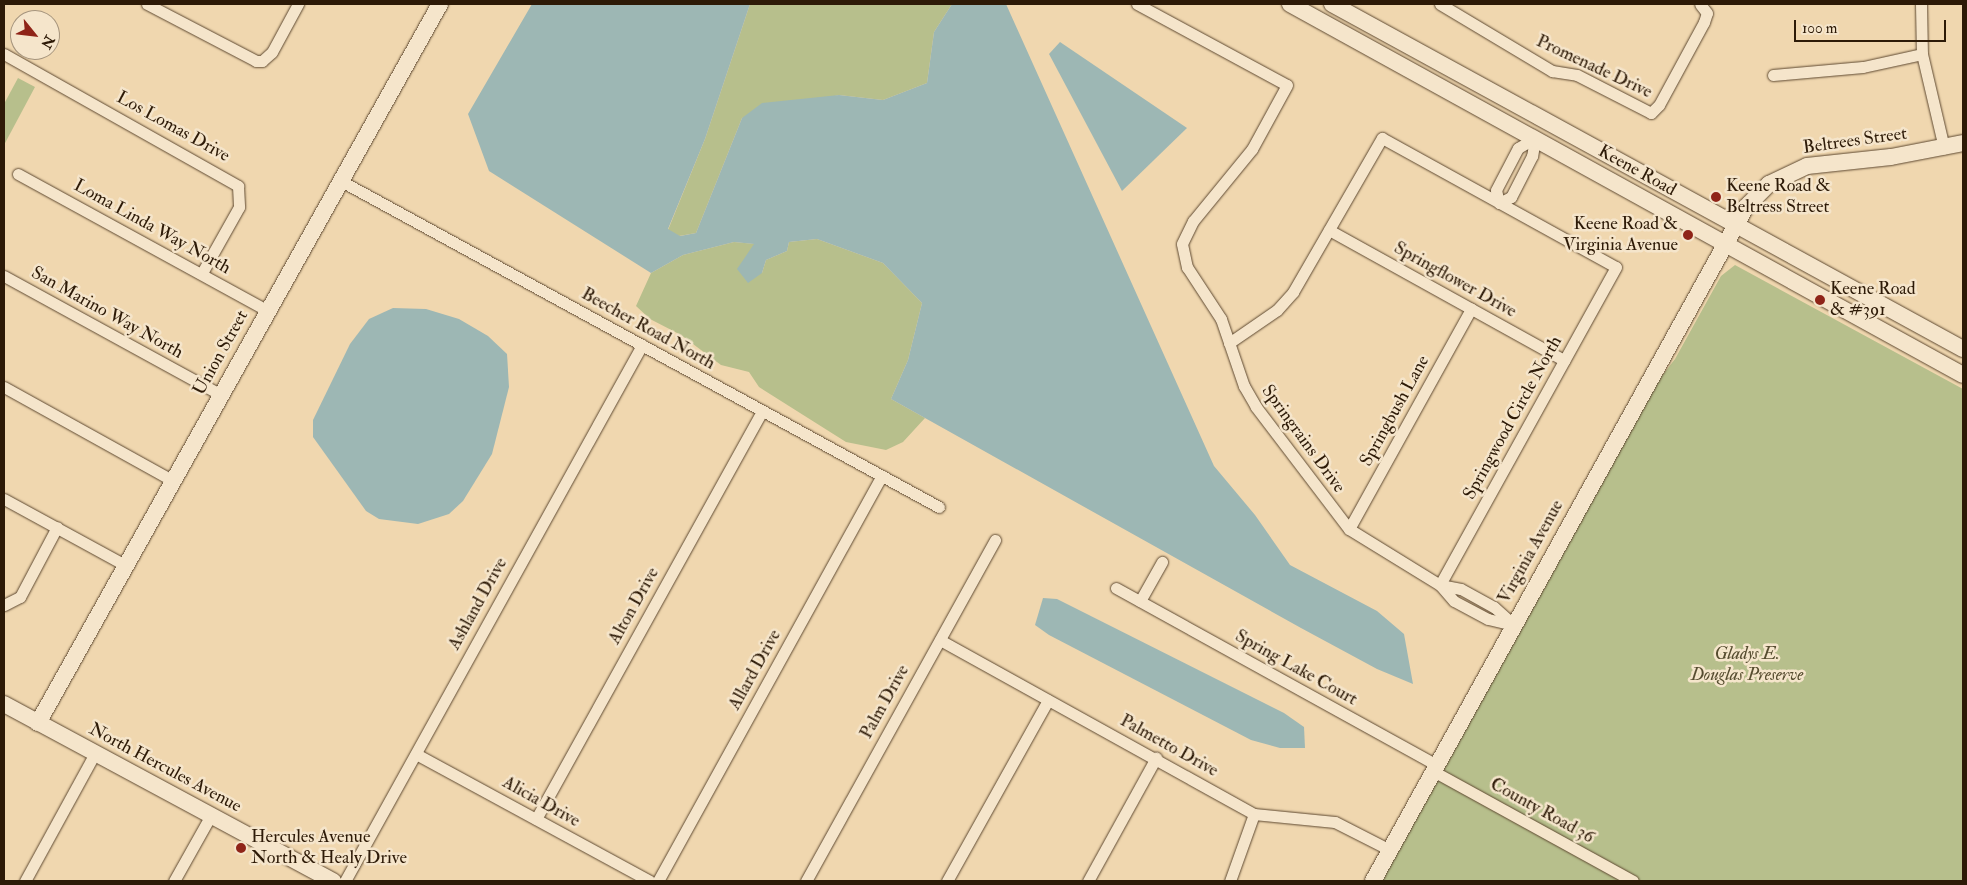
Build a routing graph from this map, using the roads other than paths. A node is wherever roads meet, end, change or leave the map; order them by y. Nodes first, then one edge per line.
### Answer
1 (298, 4) edge
2 (440, 4) edge
3 (1136, 4) edge
4 (1290, 4) edge
5 (1332, 4) edge
6 (1440, 4) edge
7 (1700, 4) edge
8 (1921, 4) edge
9 (155, 6) edge
10 (4, 54) edge
11 (1922, 54) junction
12 (1773, 75) dead end
13 (1534, 138) junction
14 (1963, 143) edge
15 (1944, 148) junction
16 (1575, 160) junction
17 (18, 174) dead end
18 (341, 181) junction
19 (1499, 203) junction
20 (1735, 225) junction
21 (1329, 230) junction
22 (1725, 242) junction
23 (202, 273) junction
24 (4, 276) edge
25 (1471, 309) junction
26 (268, 311) junction
27 (1933, 332) junction
28 (1229, 343) junction
29 (642, 345) junction
30 (1963, 349) edge
31 (1564, 360) junction
32 (1963, 375) edge
33 (4, 387) edge
34 (220, 395) junction
35 (762, 411) junction
36 (882, 476) junction
37 (172, 480) junction
38 (4, 498) edge
39 (939, 507) dead end
40 (57, 528) junction
41 (1349, 529) junction
42 (995, 540) dead end
43 (1162, 562) dead end
44 (125, 565) junction
45 (1440, 585) junction
46 (1116, 588) dead end
47 (1140, 601) junction
48 (4, 605) edge
49 (1514, 625) junction
50 (940, 640) junction
51 (1048, 700) junction
52 (4, 704) edge
53 (38, 723) junction
54 (95, 753) junction
55 (416, 754) junction
56 (1156, 758) junction
57 (1435, 768) junction
58 (1254, 814) junction
59 (211, 815) junction
60 (536, 819) junction
61 (1390, 850) junction
62 (25, 881) edge
63 (174, 881) edge
64 (333, 881) edge
65 (345, 881) edge
66 (650, 881) edge
67 (658, 881) edge
68 (806, 881) edge
69 (947, 881) edge
70 (1088, 881) edge
71 (1230, 881) edge
72 (1373, 881) edge
73 (1634, 881) edge

1 - 9 street
2 - 18 street, Union Street
3 - 28 street, Springrains Drive
4 - 13 street, Keene Road
5 - 20 street, Keene Road
6 - 7 street, Promenade Drive
8 - 11 street
10 - 23 street, Los Lomas Drive
11 - 12 street
11 - 15 street
13 - 16 street, Keene Road
13 - 19 street
13 - 19 street
14 - 15 street, Beltrees Street
15 - 20 street, Beltrees Street
16 - 20 street
16 - 22 street, Keene Road
17 - 23 street, Loma Linda Way North
18 - 26 street, Union Street
18 - 29 street, Beecher Road North
19 - 21 street
19 - 31 street, Springwood Circle North
20 - 22 street, Beltrees Street
20 - 27 street, Keene Road
21 - 25 street, Springflower Drive
21 - 28 street
22 - 27 street
22 - 32 street, Keene Road
22 - 49 street, Virginia Avenue
23 - 26 street, Loma Linda Way North
24 - 34 street, San Marino Way North
25 - 31 street, Springflower Drive
25 - 41 street, Springbush Lane
26 - 34 street, Union Street
27 - 30 street, Keene Road
28 - 41 street, Springrains Drive
29 - 35 street, Beecher Road North
29 - 55 street, Ashland Drive
31 - 45 street, Springwood Circle North
33 - 37 street
34 - 37 street, Union Street
35 - 36 street, Beecher Road North
35 - 60 street, Alton Drive
36 - 39 street, Beecher Road North
36 - 67 street, Allard Drive
37 - 44 street, Union Street
38 - 40 street
40 - 44 street
40 - 48 street
41 - 45 street, Springrains Drive
42 - 50 street, Palm Drive
43 - 47 street
44 - 53 street, Union Street
45 - 49 street, Springrains Drive
46 - 47 street, Spring Lake Court
47 - 57 street, Spring Lake Court
49 - 57 street, Virginia Avenue
50 - 51 street, Palmetto Drive
50 - 68 street, Palm Drive
51 - 56 street, Palmetto Drive
51 - 69 street
52 - 53 street, North Hercules Avenue
53 - 54 street, North Hercules Avenue
54 - 59 street, North Hercules Avenue
54 - 62 street
55 - 60 street, Alicia Drive
55 - 65 street, Ashland Drive
56 - 58 street, Palmetto Drive
56 - 70 street
57 - 61 street, Virginia Avenue
57 - 73 street, County Road 36
58 - 61 street, Palmetto Drive
58 - 71 street
59 - 63 street
59 - 64 street, North Hercules Avenue
60 - 66 street, Alicia Drive
61 - 72 street, Virginia Avenue

